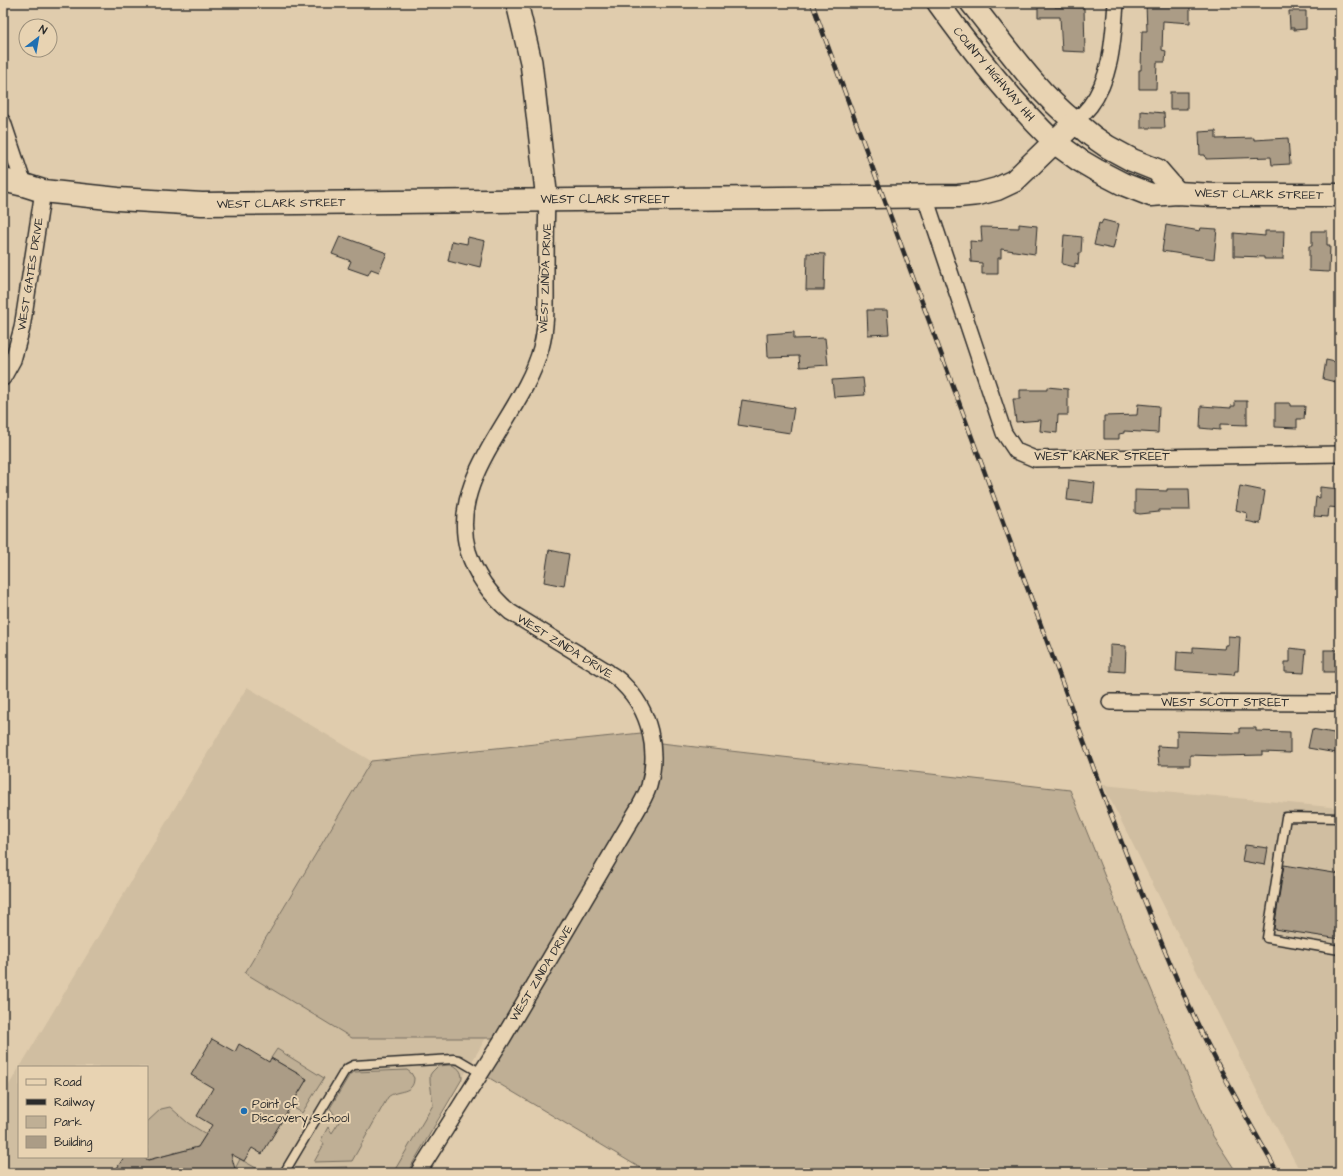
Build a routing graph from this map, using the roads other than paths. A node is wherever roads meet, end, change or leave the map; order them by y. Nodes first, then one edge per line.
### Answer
1 (517, 3) edge
2 (938, 3) edge
3 (971, 3) edge
4 (1116, 3) edge
5 (3, 122) edge
6 (1075, 122) junction
7 (1054, 142) junction
8 (3, 180) edge
9 (33, 188) junction
10 (1177, 193) junction
11 (1340, 195) edge
12 (924, 197) junction
13 (547, 200) junction
14 (3, 378) edge
15 (1340, 454) edge
16 (1110, 702) dead end
17 (1340, 703) edge
18 (1340, 818) edge
19 (1340, 950) edge
20 (481, 1073) junction
21 (284, 1173) edge
22 (418, 1173) edge

1 - 13 main road
2 - 7 main road, COUNTY HIGHWAY HH
3 - 6 main road
4 - 6 street
5 - 9 street, WEST GATES DRIVE
6 - 7 main road
6 - 10 main road, WEST CLARK STREET
7 - 10 main road, WEST CLARK STREET
7 - 12 main road, WEST CLARK STREET
8 - 9 main road, WEST CLARK STREET
9 - 13 main road, WEST CLARK STREET
9 - 14 street, WEST GATES DRIVE
10 - 11 main road, WEST CLARK STREET
12 - 13 main road, WEST CLARK STREET
12 - 15 street, WEST KARNER STREET
13 - 20 street, WEST ZINDA DRIVE
16 - 17 street, WEST SCOTT STREET
18 - 19 lane
20 - 21 lane
20 - 22 street, WEST ZINDA DRIVE

